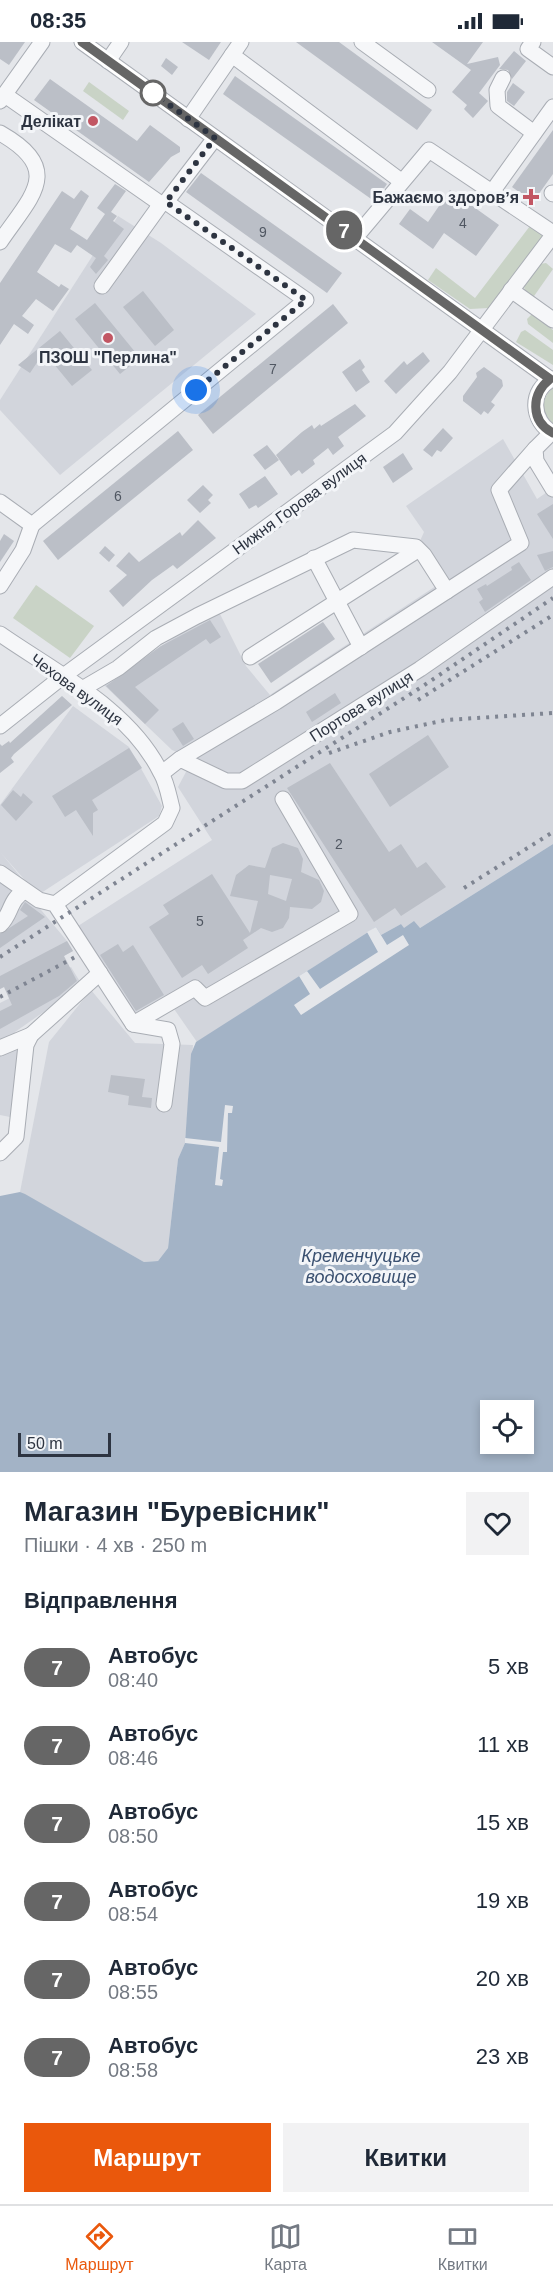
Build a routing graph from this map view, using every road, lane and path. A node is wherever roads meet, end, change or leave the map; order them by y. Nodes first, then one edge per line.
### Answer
1 (42, 42) edge
2 (82, 42) edge
3 (121, 42) edge
4 (362, 42) edge
5 (533, 42) edge
6 (236, 48) edge
7 (108, 61) junction
8 (553, 67) edge
9 (503, 78) dead end
10 (4, 90) edge
11 (428, 90) dead end
12 (553, 107) edge
13 (188, 119) junction
14 (0, 133) edge
15 (534, 133) junction
16 (215, 138) junction
17 (401, 181) junction
18 (492, 192) junction
19 (163, 203) junction
20 (553, 234) edge
21 (355, 238) junction
22 (0, 242) edge
23 (547, 255) edge
24 (102, 286) dead end
25 (511, 290) junction
26 (553, 320) edge
27 (482, 329) junction
28 (552, 379) edge
29 (552, 433) edge
30 (535, 449) junction
31 (553, 489) edge
32 (0, 502) edge
33 (32, 525) junction
34 (413, 554) dead end
35 (314, 558) junction
36 (553, 577) edge
37 (0, 586) edge
38 (447, 591) junction
39 (337, 604) junction
40 (0, 634) edge
41 (361, 647) junction
42 (250, 657) dead end
43 (62, 677) junction
44 (82, 689) junction
45 (0, 726) edge
46 (180, 759) junction
47 (162, 773) junction
48 (283, 799) dead end
49 (0, 873) edge
50 (25, 891) junction
51 (55, 904) junction
52 (0, 925) edge
53 (100, 973) junction
54 (133, 1024) junction
55 (31, 1035) junction
56 (0, 1048) edge
57 (165, 1104) dead end
58 (0, 1153) edge

1 - 10 street
2 - 7 street
3 - 7 street
4 - 11 street
5 - 8 street
6 - 13 street
6 - 17 street
7 - 13 street
9 - 15 street
10 - 19 street
12 - 15 street
13 - 16 street
14 - 22 street
15 - 18 street
16 - 19 street
16 - 21 street
17 - 18 street
17 - 21 street
18 - 20 street
19 - 24 street
19 - 33 street
20 - 23 street, Нижня Горова вулиця
21 - 27 street
23 - 25 street, Нижня Горова вулиця
25 - 26 street
25 - 27 street, Нижня Горова вулиця
27 - 28 street
27 - 43 street, Нижня Горова вулиця
28 - 29 street
29 - 30 street
30 - 31 street
30 - 38 street
32 - 33 street
33 - 37 street
34 - 39 street
35 - 38 street
35 - 39 street
35 - 44 street
36 - 46 street, Портова вулиця
38 - 41 street
39 - 41 street
39 - 42 street
40 - 43 street, Чехова вулиця
41 - 46 street
43 - 44 street, Чехова вулиця
43 - 45 street, Нижня Горова вулиця
44 - 47 street, Чехова вулиця
46 - 47 street
47 - 51 street, Чехова вулиця
48 - 54 street
49 - 50 street
50 - 51 street
50 - 52 street
51 - 53 street
53 - 54 street
53 - 55 street
54 - 57 street
55 - 56 street
55 - 58 street

